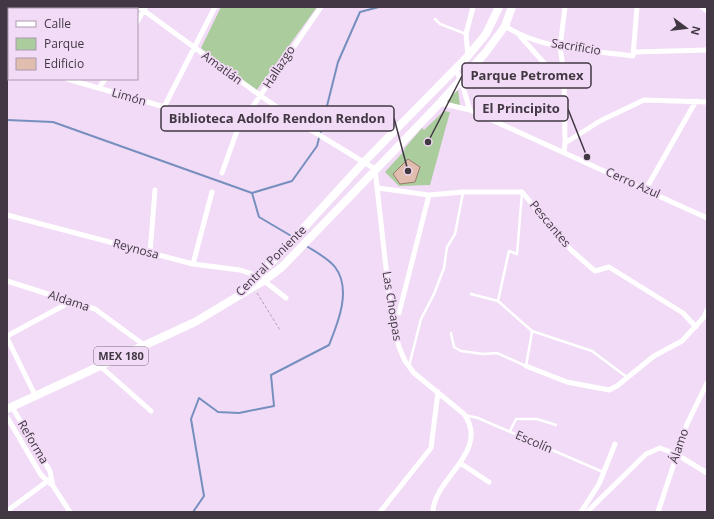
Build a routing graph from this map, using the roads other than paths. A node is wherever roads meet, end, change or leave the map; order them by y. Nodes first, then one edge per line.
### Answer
1 (215, 7) edge
2 (321, 7) edge
3 (473, 7) edge
4 (499, 7) edge
5 (512, 7) edge
6 (565, 7) edge
7 (637, 7) edge
8 (702, 7) edge
9 (143, 8) edge
10 (707, 11) edge
11 (436, 19) dead end
12 (138, 20) edge
13 (505, 26) junction
14 (466, 34) junction
15 (519, 35) junction
16 (560, 46) junction
17 (194, 48) junction
18 (707, 50) edge
19 (634, 54) junction
20 (468, 56) junction
21 (455, 69) junction
22 (564, 74) junction
23 (462, 79) junction
24 (71, 80) edge
25 (104, 80) edge
26 (99, 88) junction
27 (261, 96) junction
28 (696, 101) junction
29 (707, 102) edge
30 (440, 103) junction
31 (164, 107) junction
32 (470, 110) junction
33 (238, 128) junction
34 (566, 143) junction
35 (564, 152) junction
36 (363, 163) junction
37 (375, 169) junction
38 (222, 173) dead end
39 (378, 188) junction
40 (646, 189) junction
41 (155, 190) dead end
42 (212, 192) dead end
43 (463, 192) junction
44 (522, 192) junction
45 (429, 195) junction
46 (7, 215) edge
47 (707, 218) edge
48 (150, 253) junction
49 (193, 264) junction
50 (262, 278) junction
51 (7, 282) edge
52 (471, 294) dead end
53 (286, 298) dead end
54 (232, 299) junction
55 (72, 301) junction
56 (498, 301) junction
57 (707, 310) edge
58 (391, 313) junction
59 (696, 327) junction
60 (532, 332) junction
61 (450, 333) dead end
62 (7, 337) edge
63 (144, 345) junction
64 (100, 366) junction
65 (526, 366) junction
66 (409, 367) junction
67 (628, 378) junction
68 (707, 383) edge
69 (438, 392) junction
70 (35, 395) junction
71 (10, 408) edge
72 (151, 411) dead end
73 (464, 414) junction
74 (7, 417) edge
75 (556, 425) dead end
76 (510, 431) junction
77 (615, 444) dead end
78 (35, 445) junction
79 (26, 450) junction
80 (676, 454) junction
81 (460, 463) junction
82 (603, 472) junction
83 (707, 472) edge
84 (50, 480) junction
85 (489, 482) dead end
86 (7, 511) edge
87 (70, 512) edge
88 (380, 512) edge
89 (433, 512) edge
90 (581, 512) edge
91 (587, 512) edge
92 (658, 512) edge

1 - 17 street
2 - 27 street, Hallazgo
3 - 14 street
4 - 20 main road, Central Poniente / MEX 180
5 - 13 main road, Central Poniente / MEX 180
6 - 16 street
7 - 19 street
8 - 10 street
9 - 12 street
9 - 17 street, Amatlán
11 - 14 lane
13 - 15 street, Sacrificio
13 - 23 main road, Central Poniente / MEX 180
14 - 20 street
15 - 16 street, Sacrificio
15 - 22 street, Sacrificio
16 - 19 street, Sacrificio
16 - 22 street
17 - 27 street, Amatlán
17 - 31 street
18 - 19 street, Sacrificio
20 - 21 main road, Central Poniente / MEX 180
21 - 23 street
21 - 36 main road, Central Poniente / MEX 180
22 - 34 street
23 - 30 main road, Central Poniente / MEX 180
23 - 32 street
24 - 26 street, Limón
25 - 26 street
26 - 31 street, Limón
27 - 33 street, Hallazgo
27 - 36 street, Amatlán
28 - 29 street
28 - 34 street
28 - 40 street
30 - 32 street, Cerro Azul
30 - 37 main road, Central Poniente / MEX 180
31 - 33 street, Limón
32 - 35 street, Cerro Azul
33 - 38 street, Hallazgo
34 - 35 street
35 - 40 street, Cerro Azul
36 - 37 street
36 - 50 main road, Central Poniente / MEX 180
37 - 39 street, Las Choapas
37 - 50 main road, Central Poniente / MEX 180
39 - 45 street, Pescantes
39 - 58 street, Las Choapas
40 - 47 street, Cerro Azul
41 - 48 street
42 - 49 street
43 - 44 street, Pescantes
43 - 45 street, Pescantes
43 - 66 lane
44 - 56 lane
44 - 59 street, Pescantes
45 - 58 street
46 - 48 street, Reynosa
48 - 49 street, Reynosa
49 - 50 street, Reynosa
50 - 53 street
50 - 54 main road, Central Poniente / MEX 180
50 - 54 main road, Central Poniente / MEX 180
51 - 55 street, Aldama
52 - 56 lane
54 - 63 main road, MEX 180
55 - 62 street
55 - 63 street, Aldama
56 - 60 lane
57 - 59 street
58 - 66 street, Las Choapas
59 - 67 street
60 - 65 lane
60 - 67 lane
61 - 65 lane
62 - 70 street
63 - 64 main road, MEX 180
64 - 70 main road, MEX 180
64 - 72 street
65 - 67 street
66 - 69 street, Las Choapas
68 - 80 street, Álamo
69 - 73 street, Las Choapas
69 - 88 street
70 - 71 main road, MEX 180
71 - 78 street, Reforma
73 - 76 lane, Escolín
73 - 81 street
74 - 79 street, Reforma
75 - 76 lane
76 - 82 lane, Escolín
77 - 82 street
78 - 79 street
78 - 84 street, Reforma
79 - 84 street, Reforma
80 - 83 street
80 - 91 street
80 - 92 street, Álamo
81 - 85 street
81 - 89 street
82 - 90 street
84 - 86 street, Reforma
84 - 87 street, Reforma

